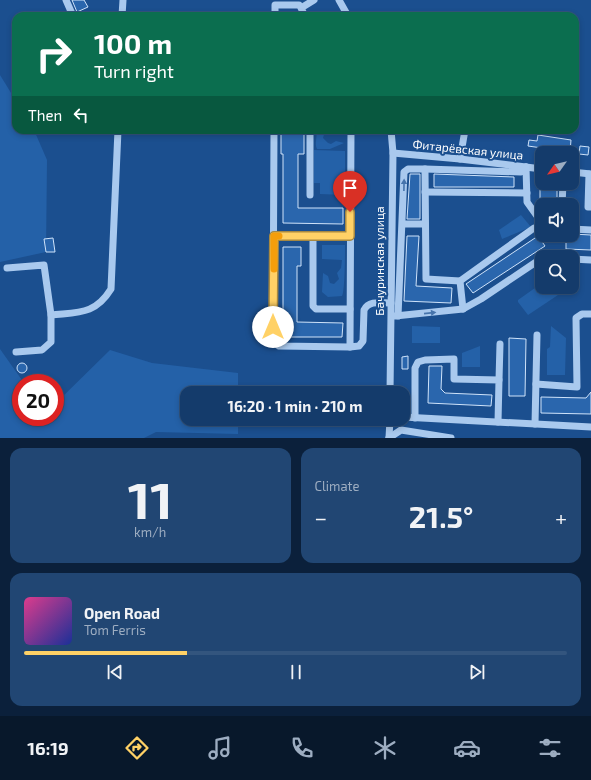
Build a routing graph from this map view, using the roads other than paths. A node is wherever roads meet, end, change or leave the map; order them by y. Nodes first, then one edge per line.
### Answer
1 (66, 0) edge
2 (123, 0) edge
3 (314, 0) edge
4 (343, 1) edge
5 (275, 2) edge
6 (298, 4) edge
7 (71, 12) edge
8 (122, 12) edge
9 (347, 12) edge
10 (118, 134) edge
11 (274, 134) edge
12 (310, 134) edge
13 (351, 134) edge
14 (391, 134) edge
15 (464, 134) edge
16 (393, 153) junction
17 (460, 158) junction
18 (526, 167) junction
19 (535, 168) edge
20 (425, 169) junction
21 (579, 173) edge
22 (590, 174) edge
23 (425, 192) junction
24 (527, 193) junction
25 (310, 195) dead end
26 (591, 207) edge
27 (535, 213) edge
28 (403, 224) junction
29 (426, 224) junction
30 (535, 228) edge
31 (579, 229) edge
32 (591, 230) edge
33 (274, 236) junction
34 (313, 236) junction
35 (350, 236) junction
36 (579, 259) edge
37 (591, 260) edge
38 (535, 263) edge
39 (7, 268) dead end
40 (460, 281) junction
41 (391, 303) junction
42 (350, 309) junction
43 (463, 309) junction
44 (591, 314) edge
45 (50, 315) junction
46 (395, 316) junction
47 (537, 335) dead end
48 (500, 344) dead end
49 (350, 347) junction
50 (16, 352) dead end
51 (500, 380) junction
52 (536, 384) junction
53 (390, 386) edge
54 (410, 418) edge
55 (415, 418) junction
56 (498, 422) junction
57 (535, 424) junction
58 (390, 426) edge
59 (591, 428) edge
60 (389, 438) edge
61 (451, 438) edge

1 - 7 street
2 - 8 street
3 - 6 street
4 - 9 street
5 - 6 street
10 - 45 street
11 - 33 street
12 - 25 street
13 - 35 street
14 - 16 street, Бачуринская улица
15 - 17 street
16 - 17 street, Фитарёвская улица
16 - 41 street, Бачуринская улица
17 - 18 street, Фитарёвская улица
18 - 19 street, Фитарёвская улица
18 - 20 street
18 - 24 street
20 - 23 street
28 -> 20 street
21 - 22 street
22 - 26 street
23 - 24 street
23 - 29 street
24 - 27 street
28 - 29 street
28 - 46 street
29 - 40 street
30 - 40 street
31 - 32 street
33 - 34 street
33 - 49 street
34 - 35 street
34 - 42 street
35 - 42 street
36 - 37 street
38 - 43 street
39 - 45 street
40 - 43 street
41 - 46 street, Бачуринская улица
41 - 49 street
42 - 49 street
46 -> 43 street
44 - 52 street
45 - 50 street
46 - 53 street, Бачуринская улица
47 - 52 street
48 - 51 street
51 - 55 street
51 - 56 street
52 - 57 street
54 - 55 street
55 - 56 street
56 - 57 street
57 - 59 street
58 - 60 street
60 - 61 street

